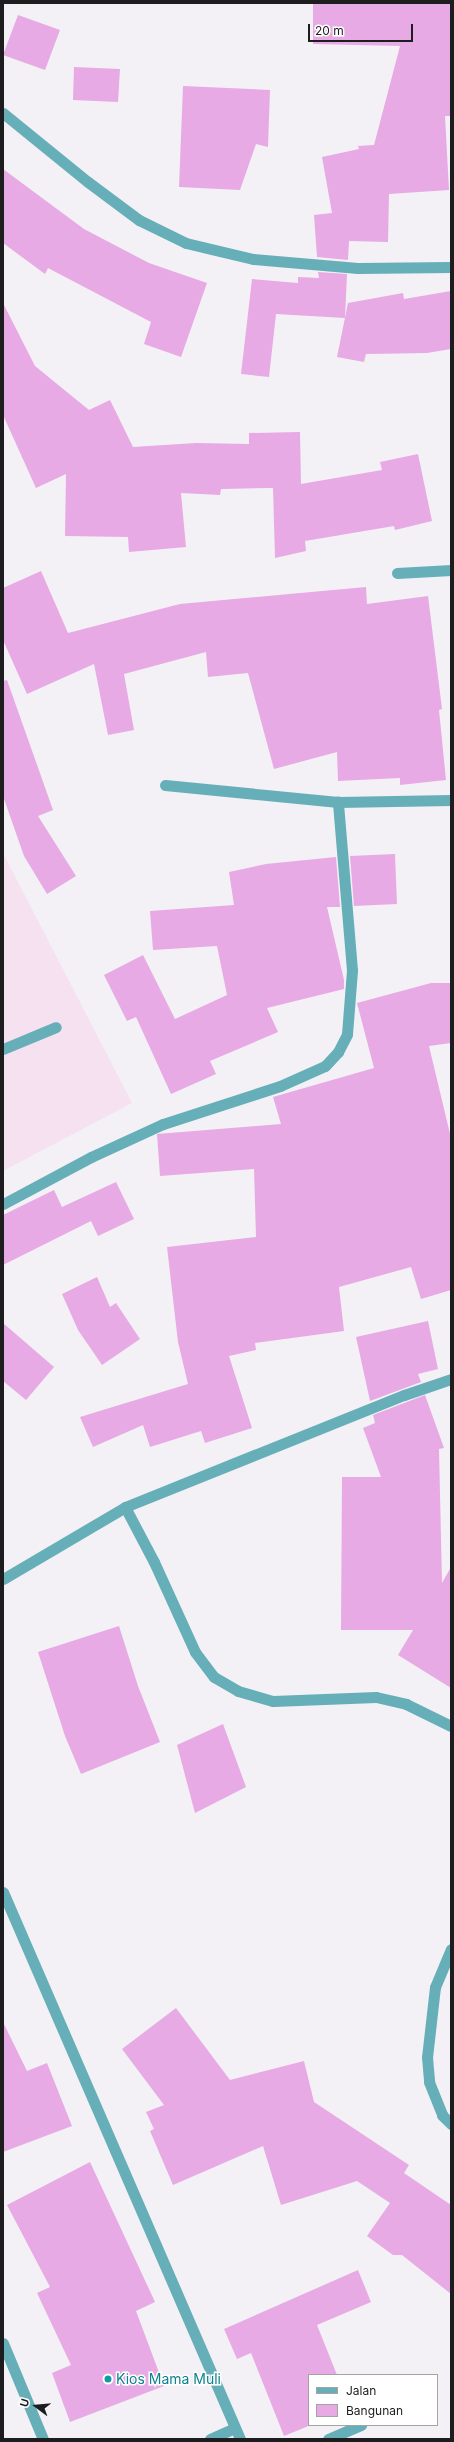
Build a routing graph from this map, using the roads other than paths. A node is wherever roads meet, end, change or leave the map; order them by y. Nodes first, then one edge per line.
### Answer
1 (3, 113) edge
2 (451, 267) edge
3 (451, 570) edge
4 (397, 573) dead end
5 (165, 785) dead end
6 (451, 800) edge
7 (338, 802) junction
8 (56, 1027) dead end
9 (3, 1049) edge
10 (3, 1204) edge
11 (451, 1380) edge
12 (124, 1508) junction
13 (3, 1579) edge
14 (451, 1726) edge
15 (3, 1892) edge
16 (451, 1949) edge
17 (451, 2124) edge
18 (3, 2343) edge
19 (359, 2426) edge
20 (235, 2428) junction
21 (43, 2439) edge
22 (210, 2439) edge
23 (240, 2439) edge
24 (328, 2439) edge

1 - 2 street
3 - 4 street
5 - 7 street
6 - 7 street
7 - 10 street
8 - 9 street
11 - 12 street
12 - 13 street
12 - 14 street
15 - 20 street
16 - 17 street
18 - 21 street
19 - 24 street
20 - 22 street
20 - 23 street

